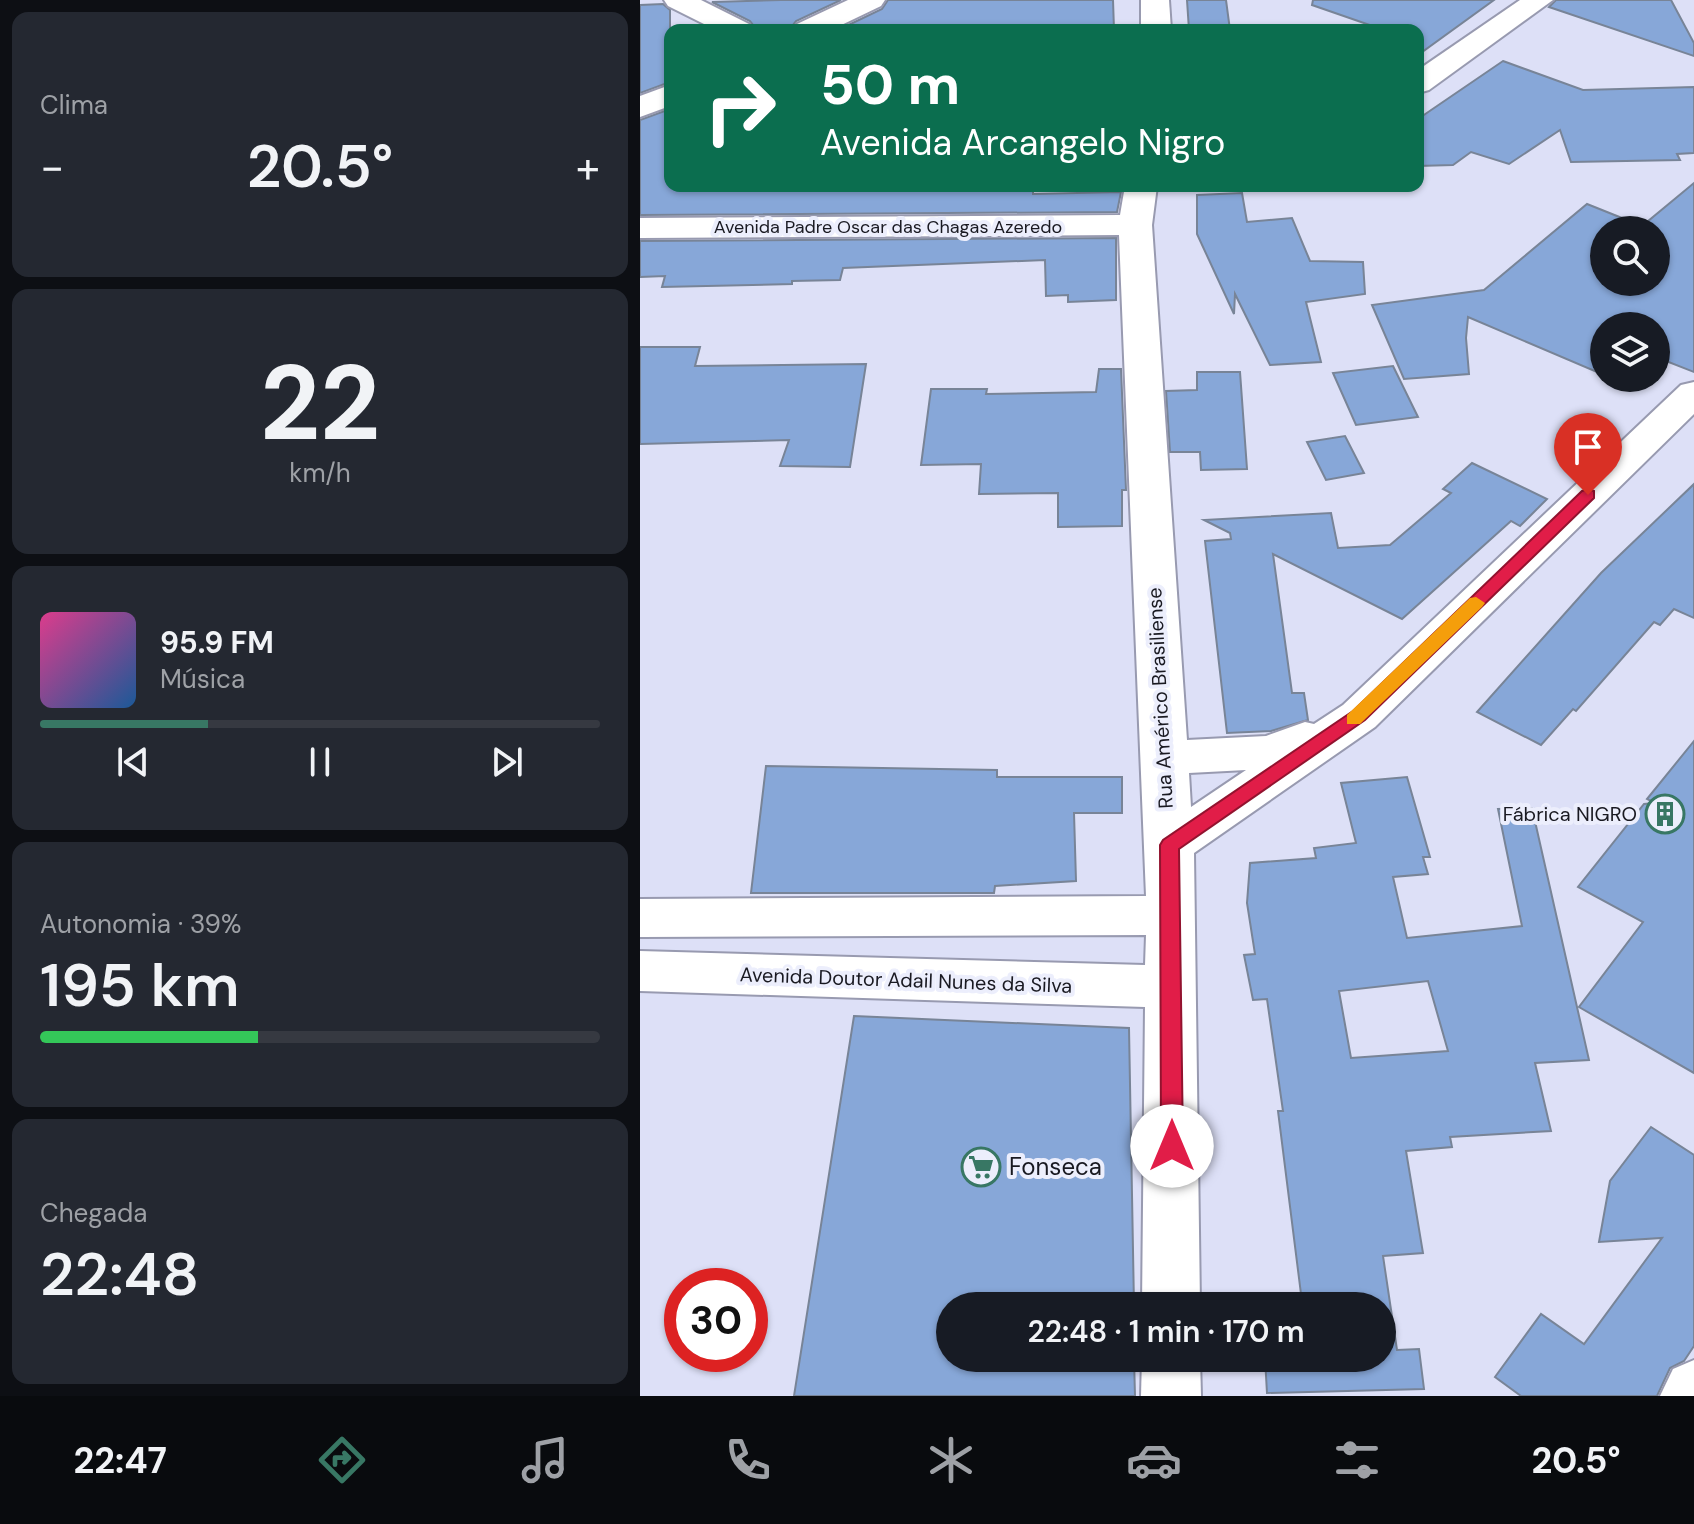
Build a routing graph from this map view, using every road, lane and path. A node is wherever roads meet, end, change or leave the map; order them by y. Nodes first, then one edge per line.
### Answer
1 (678, 0) edge
2 (871, 0) edge
3 (1155, 0) edge
4 (1539, 0) edge
5 (727, 24) edge
6 (820, 24) edge
7 (1156, 24) edge
8 (1424, 80) edge
9 (664, 97) edge
10 (640, 108) edge
11 (664, 116) edge
12 (640, 117) edge
13 (1140, 192) edge
14 (1135, 225) junction
15 (640, 228) edge
16 (1694, 393) edge
17 (1359, 716) junction
18 (1162, 758) junction
19 (1170, 845) junction
20 (1168, 915) junction
21 (640, 918) edge
22 (796, 919) junction
23 (640, 971) edge
24 (785, 974) junction
25 (1172, 987) junction
26 (1171, 1292) edge
27 (1171, 1372) edge
28 (1694, 1389) edge
29 (1171, 1396) edge
30 (1690, 1396) edge

1 - 5 street
2 - 6 street
3 - 7 street
4 - 8 street
9 - 10 street
11 - 12 street
13 - 14 street, Rua Américo Brasiliense
14 - 15 street, Avenida Padre Oscar das Chagas Azeredo
14 - 18 street, Rua Américo Brasiliense
16 - 17 street
17 - 18 street
17 - 19 street
18 - 19 street, Rua Américo Brasiliense
19 - 20 street, Rua Américo Brasiliense
20 - 22 street
20 - 25 street, Rua Américo Brasiliense
21 - 22 street
22 - 24 street
23 - 24 street, Avenida Doutor Adail Nunes da Silva
24 - 25 street, Avenida Doutor Adail Nunes da Silva
25 - 26 street, Rua Américo Brasiliense
27 - 29 street
28 - 30 street

